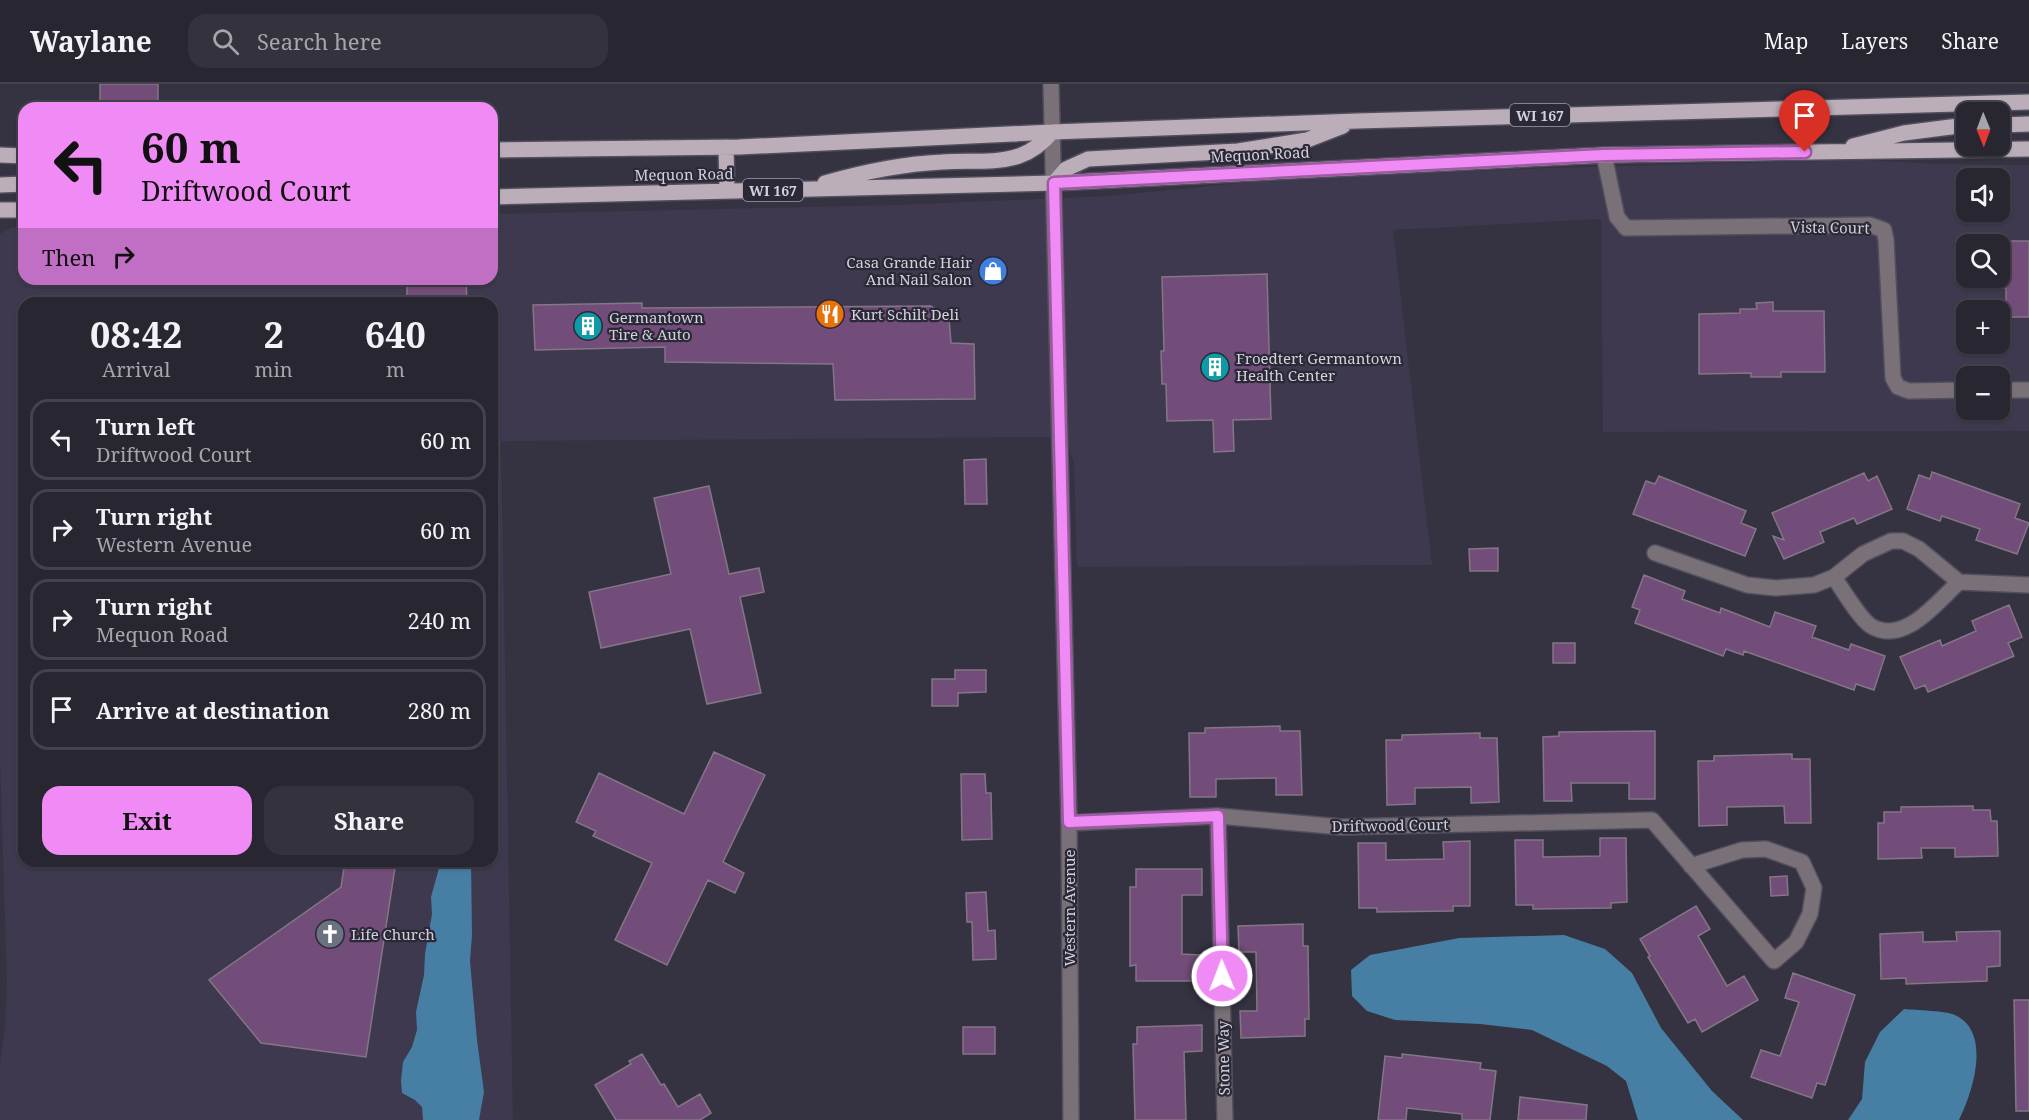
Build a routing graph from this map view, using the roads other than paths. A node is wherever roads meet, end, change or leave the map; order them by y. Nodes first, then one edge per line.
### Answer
1 (1051, 84) edge
2 (2029, 102) edge
3 (1946, 104) junction
4 (1357, 121) junction
5 (2029, 124) edge
6 (2010, 125) edge
7 (1956, 127) edge
8 (1946, 128) junction
9 (1052, 132) junction
10 (726, 147) junction
11 (2029, 149) edge
12 (498, 150) edge
13 (1827, 152) junction
14 (1604, 155) junction
15 (0, 156) edge
16 (18, 156) edge
17 (1054, 183) junction
18 (18, 184) edge
19 (0, 185) edge
20 (804, 188) junction
21 (727, 191) junction
22 (498, 197) edge
23 (0, 210) edge
24 (18, 210) edge
25 (1956, 390) edge
26 (2010, 390) edge
27 (2029, 390) edge
28 (1655, 553) dead end
29 (1834, 578) junction
30 (1959, 582) junction
31 (2029, 585) edge
32 (1218, 816) junction
33 (1069, 822) junction
34 (1691, 866) junction
35 (1071, 1120) edge
36 (1225, 1120) edge

1 - 9 street, Western Avenue
2 - 3 main road, Mequon Road / WI 167
3 - 4 main road, Mequon Road / WI 167
3 - 8 main road
4 - 9 main road, Mequon Road / WI 167
4 - 17 main road
5 - 6 main road
7 - 8 main road
8 - 13 main road
9 - 10 main road, Mequon Road / WI 167
9 - 17 street, Western Avenue
9 - 20 main road
10 - 12 main road, Mequon Road / WI 167
10 - 21 main road
11 - 13 main road, Mequon Road / WI 167
13 - 14 main road, Mequon Road / WI 167
14 - 17 main road, Mequon Road / WI 167
14 - 25 street, Vista Court
15 - 16 main road
17 - 20 main road, Mequon Road / WI 167
17 - 33 street, Western Avenue
18 - 19 main road
20 - 21 main road, Mequon Road / WI 167
21 - 22 main road, Mequon Road / WI 167
23 - 24 main road
26 - 27 street
28 - 29 street
29 - 30 street
29 - 30 street
30 - 31 street
32 - 33 street, Driftwood Court
32 - 34 street, Driftwood Court
32 - 36 street, Stone Way
33 - 35 street, Western Avenue
34 - 34 street, Driftwood Court

